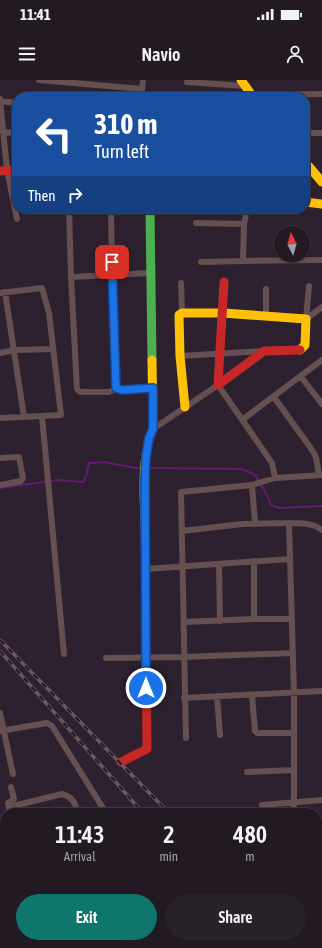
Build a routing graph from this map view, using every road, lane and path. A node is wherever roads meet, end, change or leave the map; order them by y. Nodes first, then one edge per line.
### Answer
1 (39, 80) edge
2 (143, 81) edge
3 (187, 82) dead end
4 (243, 83) edge
5 (142, 89) junction
6 (142, 92) edge
7 (249, 92) edge
8 (310, 94) edge
9 (322, 94) edge
10 (0, 100) edge
11 (12, 102) edge
12 (0, 111) edge
13 (3, 132) junction
14 (12, 133) edge
15 (310, 133) edge
16 (322, 133) edge
17 (4, 171) edge
18 (310, 173) edge
19 (322, 182) edge
20 (12, 201) edge
21 (310, 203) edge
22 (322, 204) edge
23 (16, 214) edge
24 (70, 214) edge
25 (111, 214) edge
26 (150, 214) edge
27 (246, 214) edge
28 (17, 219) dead end
29 (196, 223) dead end
30 (244, 224) junction
31 (322, 260) edge
32 (243, 261) junction
33 (200, 262) dead end
34 (151, 274) junction
35 (112, 275) junction
36 (71, 277) junction
37 (224, 282) dead end
38 (181, 283) dead end
39 (309, 286) dead end
40 (266, 289) dead end
41 (3, 292) edge
42 (322, 307) edge
43 (182, 313) junction
44 (223, 313) junction
45 (266, 315) junction
46 (306, 319) junction
47 (54, 349) junction
48 (14, 350) junction
49 (264, 351) junction
50 (0, 353) edge
51 (220, 353) junction
52 (180, 356) junction
53 (322, 360) edge
54 (301, 377) junction
55 (218, 385) junction
56 (116, 388) junction
57 (153, 388) junction
58 (274, 397) junction
59 (322, 404) edge
60 (185, 407) junction
61 (42, 416) junction
62 (24, 417) junction
63 (0, 418) edge
64 (242, 420) junction
65 (153, 429) junction
66 (0, 458) edge
67 (320, 475) edge
68 (275, 478) junction
69 (0, 485) edge
70 (252, 485) junction
71 (255, 523) junction
72 (289, 523) junction
73 (322, 530) edge
74 (182, 531) junction
75 (290, 559) junction
76 (254, 561) junction
77 (219, 564) junction
78 (183, 567) junction
79 (146, 569) junction
80 (254, 619) junction
81 (291, 619) junction
82 (220, 620) junction
83 (184, 622) junction
84 (293, 653) junction
85 (64, 654) dead end
86 (183, 657) junction
87 (106, 658) dead end
88 (146, 658) junction
89 (322, 691) edge
90 (294, 693) junction
91 (252, 695) junction
92 (217, 696) junction
93 (184, 698) junction
94 (0, 712) edge
95 (2, 731) edge
96 (294, 733) junction
97 (220, 735) dead end
98 (186, 738) dead end
99 (121, 762) dead end
100 (294, 770) junction
101 (247, 772) dead end
102 (13, 774) dead end
103 (11, 788) dead end
104 (322, 800) edge
105 (294, 803) junction
106 (262, 805) dead end
107 (9, 808) edge
108 (16, 808) edge
109 (76, 808) edge
110 (103, 808) edge
111 (294, 808) edge

1 - 5 street
2 - 5 street
3 - 4 street
4 - 7 street
5 - 6 street
8 - 9 street
10 - 11 street
10 - 12 street
12 - 13 street
13 - 14 street
13 - 17 street
15 - 16 street
17 - 20 street
18 - 19 street
21 - 22 street
23 - 28 street
24 - 36 street
25 - 35 street
26 - 34 street
27 - 30 street
29 - 30 street
30 - 32 street
31 - 32 street
32 - 33 street
34 - 35 street
34 - 57 street
35 - 36 street
35 - 56 street
36 - 56 street
37 - 44 street
38 - 43 street
39 - 46 street
40 - 45 street
41 - 47 street
41 - 48 street
42 - 46 street
43 - 44 street
43 - 52 street
44 - 45 street
44 - 51 street
45 - 46 street
46 - 49 street
47 - 48 street
47 - 61 street
48 - 50 street
48 - 62 street
49 - 51 street
49 - 55 street
51 - 52 street
51 - 55 street
52 - 60 street
53 - 54 street
54 - 58 street
54 - 59 street
55 - 60 street
55 - 64 street
56 - 57 street
57 - 65 street
58 - 64 street
58 - 67 street
60 - 65 street
61 - 62 street
61 - 85 street
62 - 63 street
64 - 68 street
65 - 79 street
66 - 69 street
67 - 68 street
68 - 70 street
70 - 71 street
70 - 74 street
71 - 72 street
71 - 74 street
72 - 73 street
72 - 75 street
74 - 78 street
75 - 76 street
75 - 81 street
76 - 77 street
76 - 80 street
77 - 78 street
77 - 82 street
78 - 79 street
78 - 83 street
79 - 88 street
80 - 81 street
80 - 82 street
81 - 84 street
82 - 83 street
83 - 86 street
84 - 86 street
84 - 90 street
86 - 88 street
86 - 93 street
87 - 88 street
88 - 99 street
89 - 90 street
90 - 91 street
90 - 96 street
91 - 92 street
91 - 96 street
92 - 93 street
92 - 97 street
93 - 98 street
94 - 95 street
95 - 102 street
95 - 110 street
96 - 100 street
100 - 101 street
100 - 105 street
103 - 107 street
104 - 105 street
105 - 106 street
105 - 111 street
108 - 109 street

